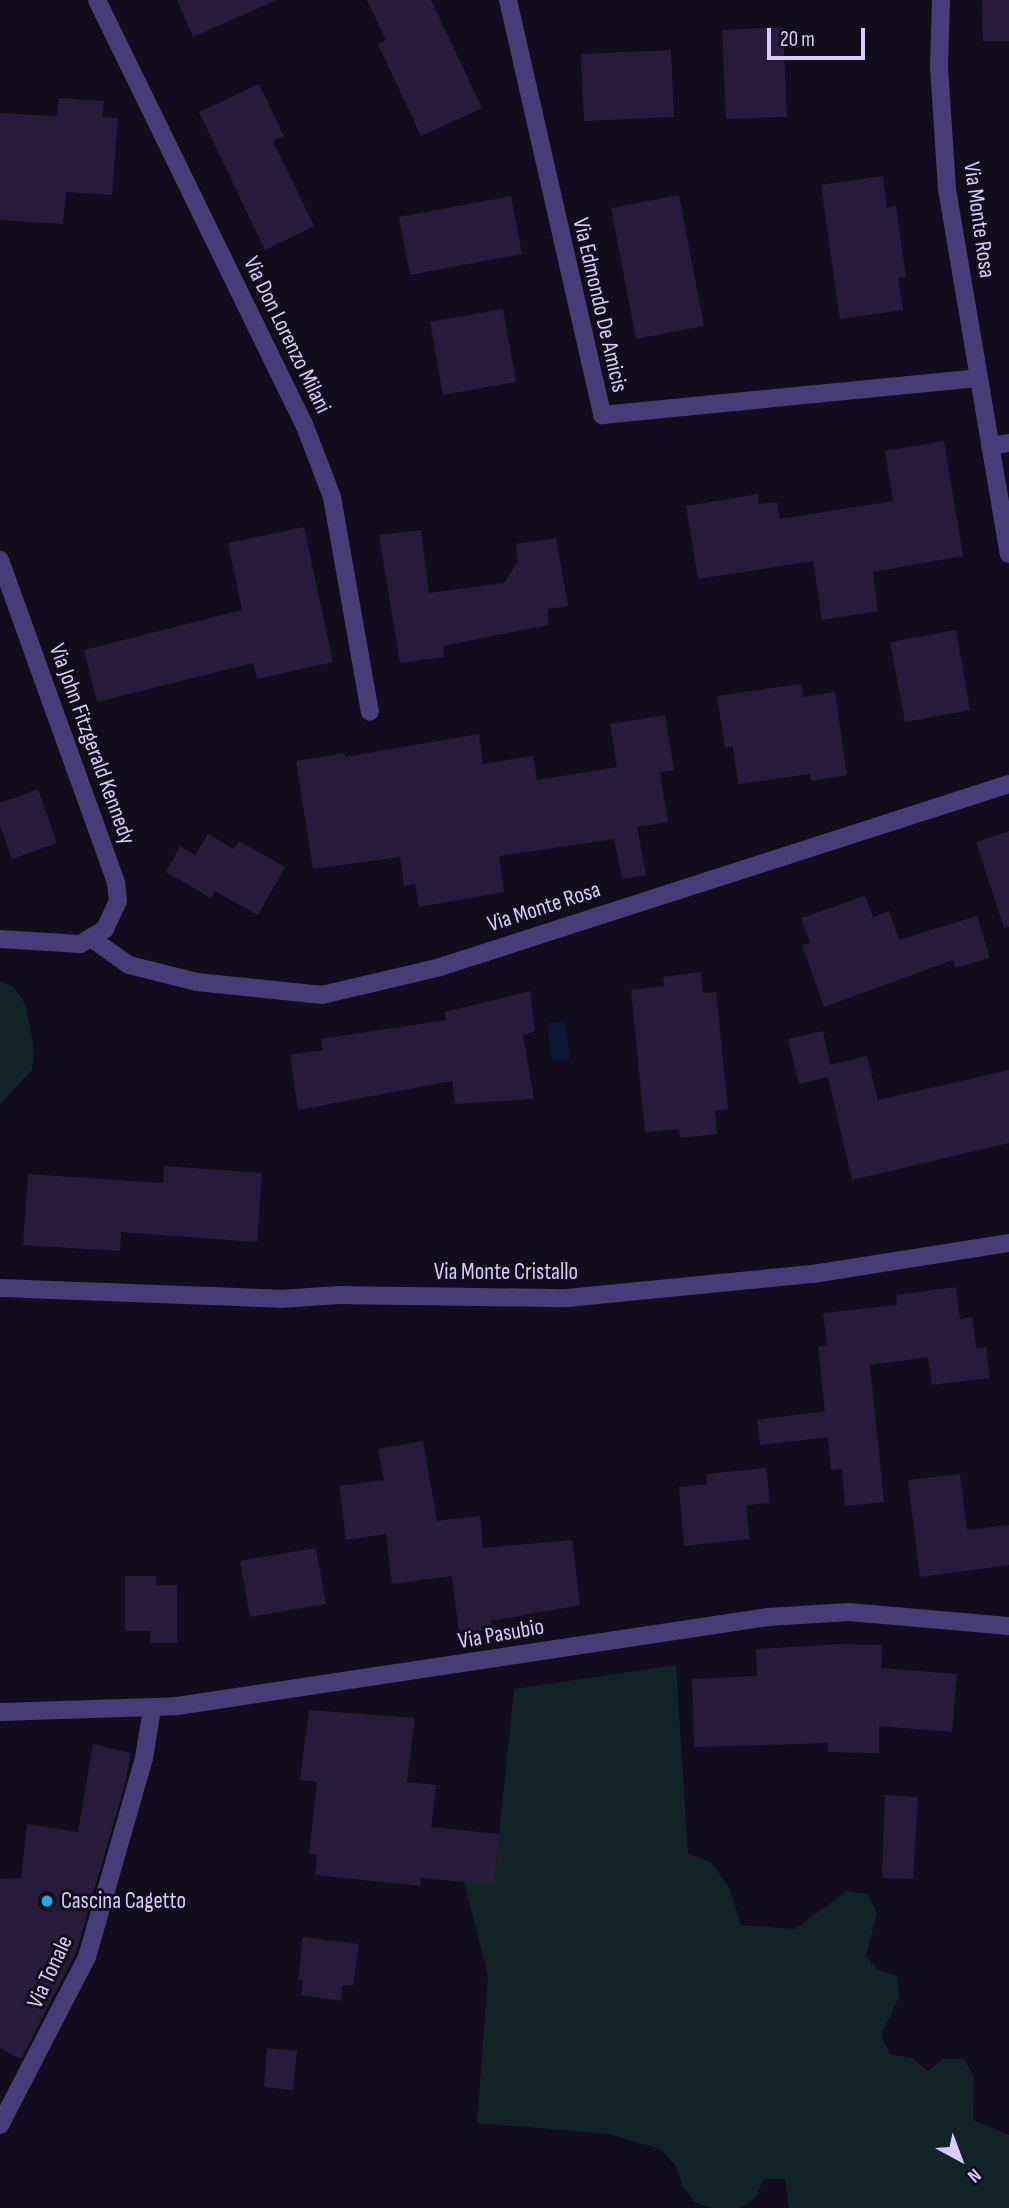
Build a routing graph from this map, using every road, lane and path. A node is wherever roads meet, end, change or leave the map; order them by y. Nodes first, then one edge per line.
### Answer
1 (97, 0) edge
2 (508, 0) edge
3 (941, 0) edge
4 (978, 378) junction
5 (1009, 443) edge
6 (990, 446) junction
7 (1009, 554) edge
8 (0, 560) edge
9 (370, 712) dead end
10 (1009, 784) edge
11 (0, 939) edge
12 (92, 939) junction
13 (1009, 1243) edge
14 (0, 1288) edge
15 (1009, 1626) edge
16 (152, 1709) junction
17 (0, 1712) edge
18 (0, 2125) edge

1 - 9 street, Via Don Lorenzo Milani
2 - 4 street, Via Edmondo De Amicis
3 - 4 street, Via Monte Rosa
4 - 6 street, Via Monte Rosa
5 - 6 street
6 - 7 street, Via Monte Rosa
8 - 12 street, Via John Fitzgerald Kennedy
10 - 12 street, Via Monte Rosa
11 - 12 street
13 - 14 street, Via Monte Cristallo
15 - 16 street, Via Pasubio
16 - 17 street, Via Pasubio
16 - 18 street, Via Tonale

